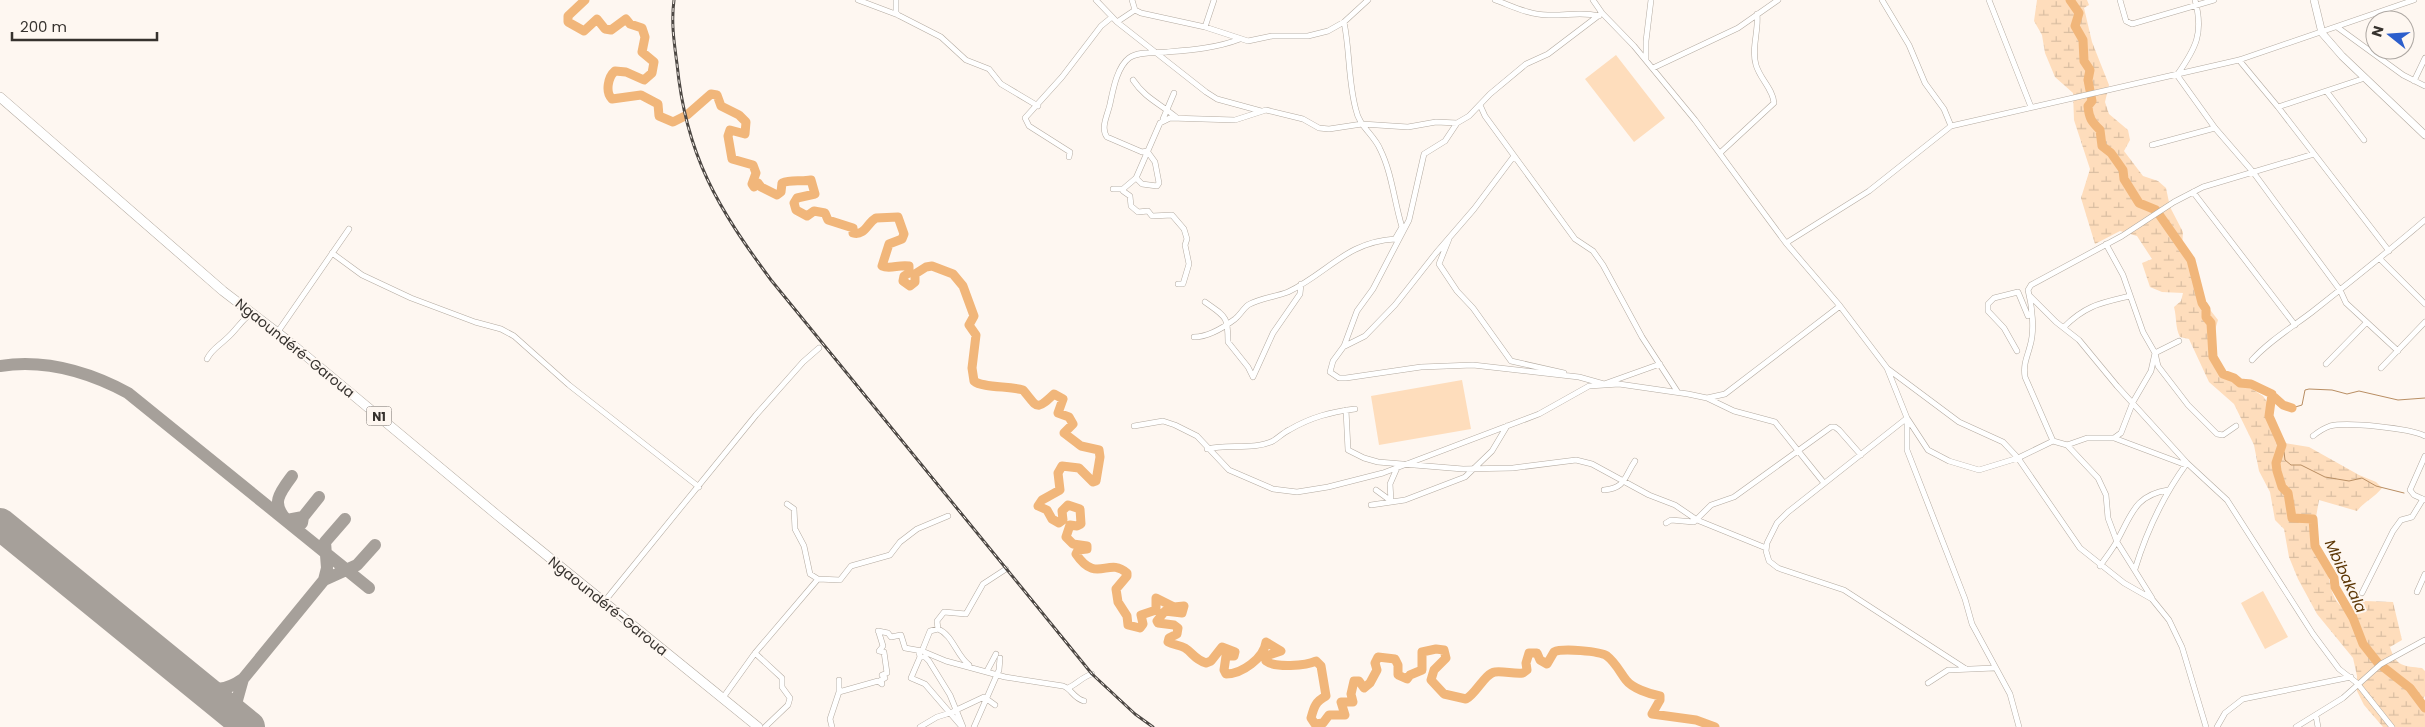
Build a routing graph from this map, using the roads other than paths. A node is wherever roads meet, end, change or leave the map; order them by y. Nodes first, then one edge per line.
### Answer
1 (858, 0) edge
2 (896, 0) edge
3 (1096, 0) edge
4 (1132, 0) edge
5 (1214, 0) edge
6 (1368, 0) edge
7 (1495, 0) edge
8 (1593, 0) edge
9 (1650, 0) edge
10 (1778, 0) edge
11 (1882, 0) edge
12 (1990, 0) edge
13 (2120, 0) edge
14 (2214, 0) edge
15 (2314, 0) edge
16 (2414, 0) edge
17 (2196, 2) edge
18 (1136, 10) junction
19 (1757, 14) junction
20 (898, 15) junction
21 (1601, 15) junction
22 (1112, 17) junction
23 (1117, 22) junction
24 (1344, 22) junction
25 (1206, 27) junction
26 (2337, 27) junction
27 (2322, 33) junction
28 (1240, 39) junction
29 (1156, 53) junction
30 (2425, 58) edge
31 (1646, 60) junction
32 (2238, 60) junction
33 (1653, 68) junction
34 (2178, 75) junction
35 (2365, 78) junction
36 (1133, 80) dead end
37 (2414, 81) junction
38 (2425, 86) edge
39 (2326, 92) junction
40 (1174, 93) dead end
41 (2, 99) edge
42 (1480, 105) junction
43 (1038, 106) junction
44 (2031, 107) junction
45 (2278, 107) junction
46 (1168, 110) junction
47 (1261, 111) junction
48 (1176, 117) junction
49 (1163, 120) junction
50 (1457, 123) junction
51 (1362, 124) junction
52 (1951, 126) junction
53 (2215, 128) junction
54 (2425, 135) edge
55 (2364, 140) dead end
56 (2152, 145) dead end
57 (1147, 151) junction
58 (1720, 153) junction
59 (2314, 154) junction
60 (1514, 156) junction
61 (1069, 157) dead end
62 (2253, 172) junction
63 (1136, 178) junction
64 (1113, 189) dead end
65 (1123, 189) junction
66 (2193, 192) junction
67 (2423, 224) edge
68 (350, 228) dead end
69 (1453, 232) junction
70 (1786, 243) junction
71 (2106, 244) junction
72 (2389, 251) junction
73 (332, 253) junction
74 (2380, 259) junction
75 (1178, 284) dead end
76 (1301, 284) junction
77 (2340, 290) junction
78 (2030, 296) junction
79 (2130, 296) junction
80 (1205, 302) dead end
81 (2425, 304) edge
82 (1840, 306) junction
83 (252, 313) junction
84 (2366, 322) junction
85 (2425, 322) edge
86 (1228, 323) junction
87 (2296, 325) junction
88 (2064, 327) junction
89 (2032, 331) junction
90 (277, 334) junction
91 (1194, 337) dead end
92 (2179, 341) dead end
93 (1344, 346) junction
94 (819, 348) dead end
95 (2017, 351) dead end
96 (2398, 351) junction
97 (2155, 353) junction
98 (207, 359) dead end
99 (2252, 360) dead end
100 (1660, 364) junction
101 (2326, 364) dead end
102 (1887, 368) junction
103 (2381, 368) dead end
104 (1579, 377) junction
105 (1604, 384) junction
106 (1677, 391) junction
107 (1706, 398) junction
108 (2133, 402) junction
109 (1355, 409) dead end
110 (1346, 410) junction
111 (1907, 418) junction
112 (1134, 426) dead end
113 (1507, 426) junction
114 (2236, 426) dead end
115 (2313, 436) dead end
116 (2425, 436) edge
117 (2114, 438) junction
118 (2053, 440) junction
119 (2067, 445) junction
120 (1799, 449) junction
121 (1207, 450) junction
122 (1860, 455) junction
123 (2425, 456) edge
124 (2018, 458) junction
125 (1635, 461) dead end
126 (1406, 464) junction
127 (2187, 464) junction
128 (1397, 468) junction
129 (1472, 470) junction
130 (1624, 480) junction
131 (1824, 483) junction
132 (698, 487) junction
133 (1376, 490) dead end
134 (1604, 490) dead end
135 (2168, 490) junction
136 (2424, 500) edge
137 (1391, 502) junction
138 (787, 504) dead end
139 (1371, 505) dead end
140 (948, 516) dead end
141 (1697, 520) junction
142 (1666, 523) dead end
143 (2117, 542) junction
144 (1766, 548) junction
145 (2100, 566) junction
146 (1006, 568) dead end
147 (2135, 569) junction
148 (2425, 574) edge
149 (818, 579) junction
150 (2417, 592) dead end
151 (2362, 593) dead end
152 (2152, 599) junction
153 (603, 603) junction
154 (938, 628) junction
155 (2425, 640) edge
156 (755, 653) junction
157 (920, 653) junction
158 (972, 667) junction
159 (1994, 668) junction
160 (1966, 669) junction
161 (987, 671) junction
162 (1092, 674) dead end
163 (997, 675) junction
164 (2351, 677) junction
165 (839, 680) dead end
166 (1928, 683) dead end
167 (2357, 683) junction
168 (1068, 688) junction
169 (839, 692) junction
170 (986, 698) junction
171 (722, 699) junction
172 (1084, 701) dead end
173 (995, 705) dead end
174 (957, 712) junction
175 (950, 713) junction
176 (2316, 716) junction
177 (758, 727) edge
178 (765, 727) edge
179 (832, 727) edge
180 (920, 727) edge
181 (963, 727) edge
182 (974, 727) edge
183 (2019, 727) edge
184 (2206, 727) edge
185 (2217, 727) edge
186 (2296, 727) edge
187 (2318, 727) edge
188 (2392, 727) edge

1 - 20 street
2 - 20 street
3 - 22 street
4 - 18 street
5 - 25 street
6 - 24 street
7 - 21 street
8 - 21 street
9 - 31 street
10 - 19 street
11 - 52 street
12 - 44 street
13 - 17 street
14 - 17 street
15 - 27 street
16 - 26 street
17 - 34 street
18 - 23 street
18 - 25 street
19 - 33 street
19 - 58 street
20 - 43 street
21 - 31 street
21 - 42 street
22 - 23 street
22 - 43 street
23 - 29 street
24 - 28 street
24 - 51 street
25 - 28 street
26 - 27 street
26 - 37 street
27 - 32 street
27 - 35 street
28 - 29 street
29 - 47 street
29 - 57 street
30 - 37 street
31 - 33 street
32 - 34 street
32 - 45 street
33 - 58 street
34 - 44 street
34 - 53 street
35 - 39 street
35 - 54 street
36 - 46 street
37 - 38 street
39 - 45 street
39 - 55 street
40 - 46 street
41 - 83 highway, Ngaoundéré-Garoua / N1
42 - 50 street
42 - 60 street
43 - 61 street
44 - 52 street
45 - 59 street
46 - 48 street
46 - 49 street
47 - 48 street
47 - 51 street
48 - 49 street
49 - 57 street
50 - 51 street
50 - 93 street
51 - 76 street
52 - 70 street
53 - 56 street
53 - 62 street
57 - 63 street
57 - 63 street
58 - 70 street
59 - 62 street
59 - 72 street
60 - 69 street
60 - 100 street
62 - 66 street
62 - 77 street
63 - 65 street
64 - 65 street
65 - 75 street
66 - 71 street
66 - 87 street
67 - 72 street
68 - 73 street
69 - 93 street
69 - 104 street
70 - 82 street
71 - 78 street
71 - 79 street
72 - 74 street
73 - 90 street
73 - 132 street
74 - 77 street
74 - 81 street
76 - 86 street
76 - 86 street
77 - 84 street
77 - 87 street
78 - 88 street
78 - 89 street
79 - 88 street
79 - 97 street
80 - 86 street
82 - 102 street
82 - 107 street
83 - 90 highway, Ngaoundéré-Garoua / N1
83 - 98 street
84 - 96 street
84 - 101 street
85 - 96 street
86 - 91 street
87 - 99 street
88 - 108 street
89 - 95 street
89 - 118 street
90 - 153 highway, Ngaoundéré-Garoua / N1
92 - 97 street
93 - 104 street
94 - 132 street
96 - 103 street
97 - 108 street
97 - 114 street
100 - 105 street
100 - 106 street
102 - 111 street
102 - 124 street
104 - 105 street
105 - 106 street
105 - 113 street
106 - 107 street
107 - 120 street
108 - 117 street
108 - 127 street
109 - 110 street
110 - 121 street
110 - 126 street
111 - 122 street
111 - 124 street
111 - 159 street
112 - 121 street
113 - 126 street
113 - 129 street
115 - 116 street
117 - 119 street
117 - 127 street
118 - 119 street
118 - 124 street
119 - 143 street
120 - 122 street
120 - 131 street
120 - 141 street
121 - 128 street
122 - 131 street
123 - 136 street
124 - 145 street
125 - 130 street
126 - 128 street
126 - 129 street
127 - 135 street
127 - 164 street
128 - 137 street
129 - 130 street
129 - 137 street
130 - 134 street
130 - 141 street
131 - 144 street
132 - 153 street
133 - 137 street
135 - 143 street
135 - 147 street
136 - 151 street
137 - 139 street
138 - 149 street
140 - 149 street
141 - 142 street
141 - 144 street
143 - 145 street
143 - 147 street
144 - 160 street
145 - 152 street
146 - 154 street
147 - 152 street
148 - 150 street
149 - 156 street
152 - 184 street
153 - 171 highway, Ngaoundéré-Garoua / N1
154 - 157 street
154 - 158 street
155 - 167 street
156 - 171 street
156 - 178 street
157 - 158 street
157 - 169 street
157 - 174 street
157 - 175 street
158 - 161 street
159 - 160 street
159 - 183 street
160 - 166 street
161 - 163 street
161 - 163 street
162 - 168 street
163 - 168 street
163 - 170 street
164 - 167 street
164 - 185 street
165 - 169 street
167 - 176 street
167 - 188 street
168 - 172 street
169 - 179 street
170 - 173 street
170 - 174 street
170 - 182 street
171 - 177 highway, Ngaoundéré-Garoua / N1
174 - 175 street
174 - 181 street
175 - 180 street
175 - 181 street
176 - 186 street
176 - 187 street

